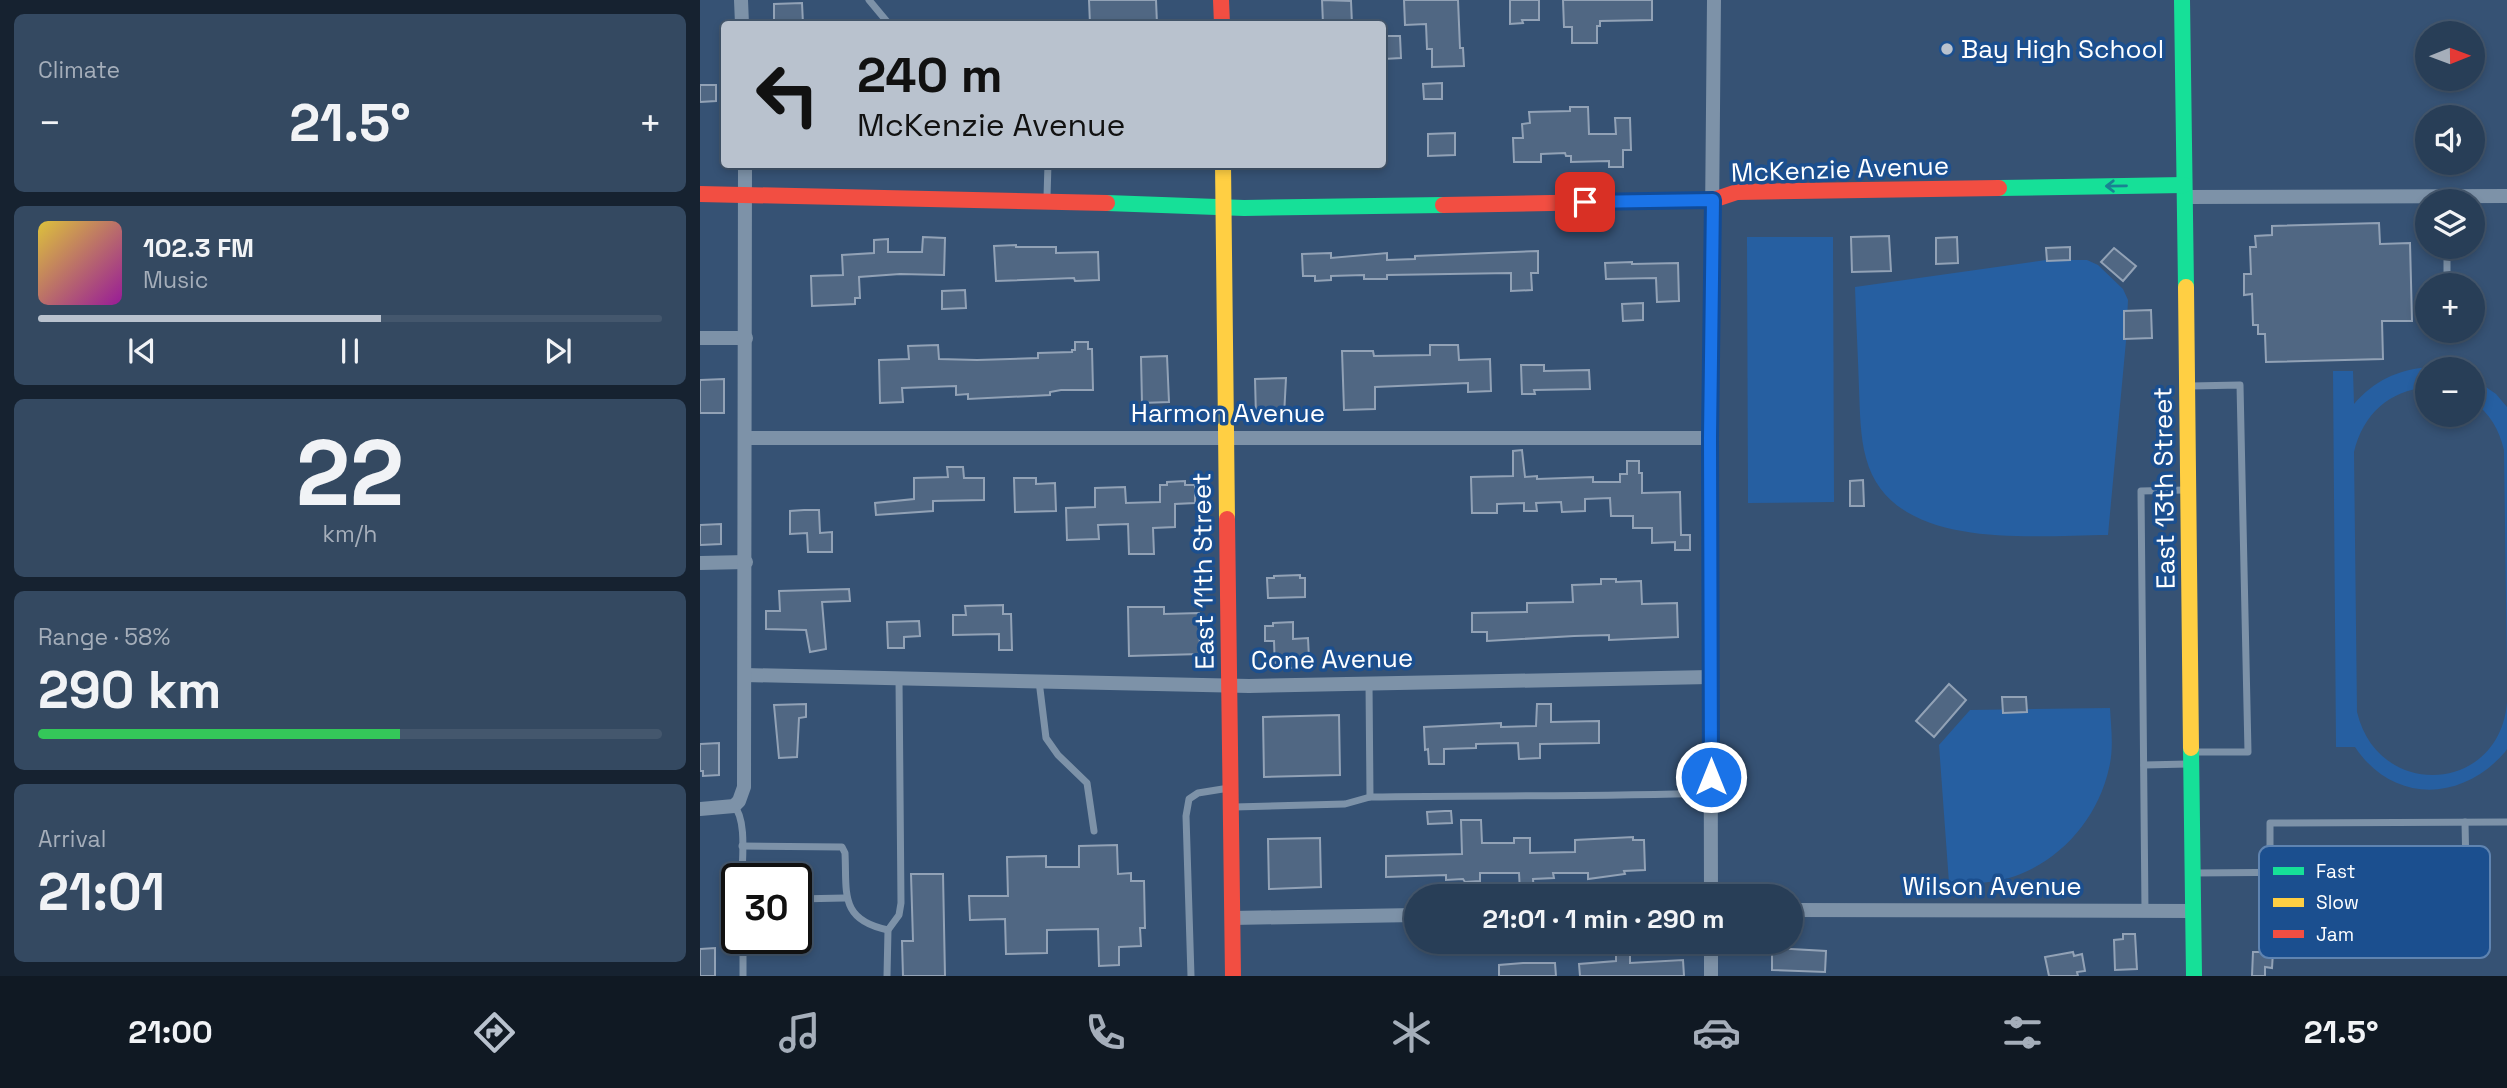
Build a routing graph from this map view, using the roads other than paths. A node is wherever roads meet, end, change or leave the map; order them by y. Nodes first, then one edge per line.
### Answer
1 (741, 0) edge
2 (869, 0) edge
3 (1221, 0) edge
4 (1714, 0) edge
5 (2182, 0) edge
6 (742, 21) edge
7 (886, 21) edge
8 (1222, 21) edge
9 (745, 168) edge
10 (1048, 168) edge
11 (1223, 168) edge
12 (2184, 191) junction
13 (700, 194) edge
14 (746, 194) junction
15 (2507, 196) edge
16 (2485, 197) edge
17 (2415, 198) edge
18 (1713, 200) junction
19 (1047, 201) junction
20 (1224, 207) junction
21 (700, 338) edge
22 (746, 338) junction
23 (2186, 386) junction
24 (1227, 437) junction
25 (746, 438) junction
26 (1710, 438) junction
27 (2189, 490) junction
28 (746, 562) junction
29 (700, 563) edge
30 (745, 675) junction
31 (1710, 677) junction
32 (899, 678) junction
33 (1039, 681) junction
34 (1369, 683) junction
35 (1229, 685) junction
36 (2192, 758) junction
37 (2144, 765) junction
38 (1230, 788) junction
39 (1711, 793) junction
40 (1370, 797) junction
41 (737, 804) junction
42 (1230, 807) junction
43 (700, 810) edge
44 (2465, 822) junction
45 (2507, 822) edge
46 (1094, 831) dead end
47 (742, 846) junction
48 (2270, 846) edge
49 (2465, 846) edge
50 (742, 863) edge
51 (2193, 873) junction
52 (2259, 873) edge
53 (1711, 884) edge
54 (845, 898) junction
55 (812, 899) edge
56 (1803, 910) edge
57 (2145, 911) junction
58 (2194, 911) junction
59 (1404, 915) edge
60 (1232, 918) junction
61 (888, 930) junction
62 (743, 954) edge
63 (1711, 954) edge
64 (743, 976) edge
65 (887, 976) edge
66 (1191, 976) edge
67 (1233, 976) edge
68 (1711, 976) edge
69 (2194, 976) edge

1 - 6 street
2 - 7 lane
3 - 8 street
4 - 18 street
5 - 12 street, East 13th Street
9 - 14 street
10 - 19 lane
11 - 20 street, East 11th Street
12 - 17 street, McKenzie Avenue
12 -> 18 street, McKenzie Avenue
12 - 23 street, East 13th Street
13 - 14 street, McKenzie Avenue
14 - 19 street, McKenzie Avenue
14 - 22 street
15 - 16 street, McKenzie Avenue
18 - 20 street, McKenzie Avenue
18 - 26 street
19 - 20 street, McKenzie Avenue
20 - 24 street, East 11th Street
21 - 22 street
22 - 25 street
23 - 27 street, East 13th Street
23 - 36 lane
24 - 25 street, Harmon Avenue
24 - 26 street, Harmon Avenue
24 - 35 street, East 11th Street
25 - 28 street
26 - 31 street
27 - 36 street, East 13th Street
27 - 37 lane
28 - 29 street
28 - 30 street
30 - 32 street, Cone Avenue
30 - 41 street
31 - 34 street, Cone Avenue
31 - 39 street
32 - 33 street, Cone Avenue
32 - 61 lane
33 - 35 street, Cone Avenue
33 - 46 lane
34 - 35 street, Cone Avenue
34 - 40 lane
35 - 38 street, East 11th Street
36 - 37 lane
36 - 51 street, East 13th Street
37 - 57 lane
38 - 42 street, East 11th Street
38 - 66 lane
39 - 40 lane
39 - 53 street
40 - 42 lane
41 - 43 street
41 - 47 lane
42 - 60 street, East 11th Street
44 - 45 lane
44 - 48 lane
44 - 49 lane
47 - 50 lane
47 - 54 lane
51 - 52 lane
51 - 58 street, East 13th Street
54 - 55 lane
54 - 61 lane
56 - 57 street, Wilson Avenue
57 - 58 street, Wilson Avenue
58 - 69 street, East 13th Street
59 - 60 street
60 - 67 street, East 11th Street
61 - 65 lane
62 - 64 lane
63 - 68 street

